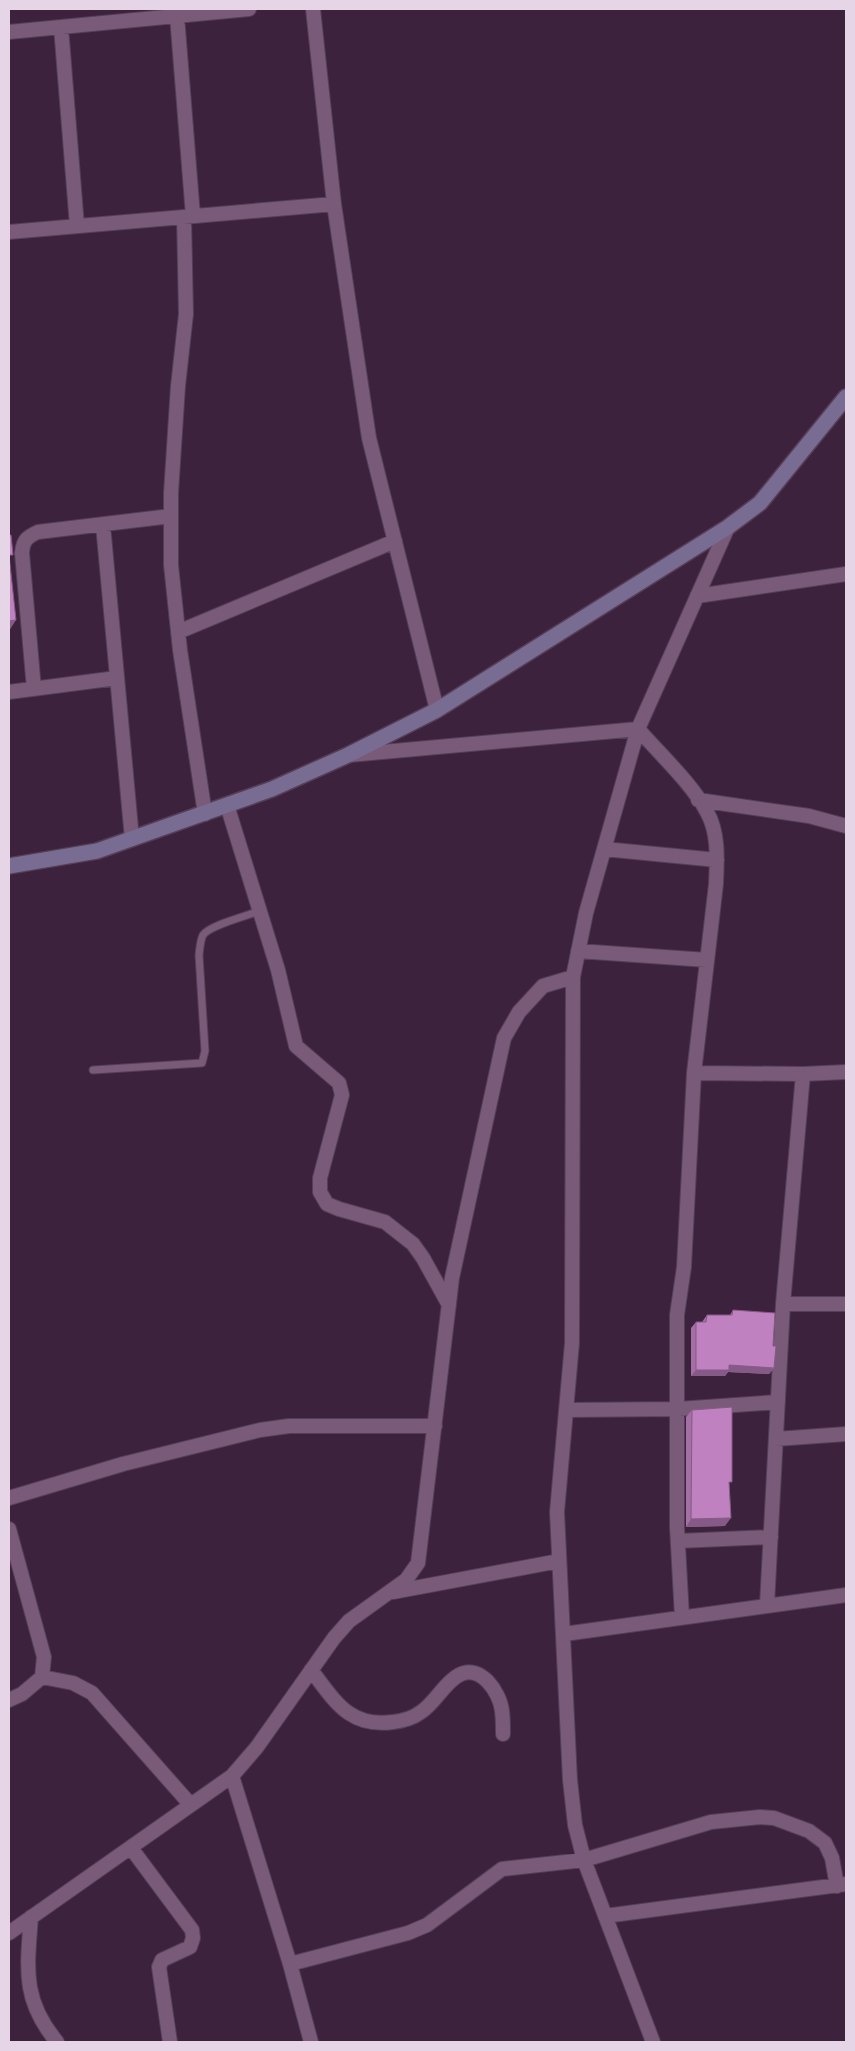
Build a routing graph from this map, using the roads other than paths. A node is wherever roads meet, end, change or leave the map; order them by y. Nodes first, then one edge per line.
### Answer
1 (248, 9) edge
2 (313, 9) edge
3 (206, 11) edge
4 (122, 15) edge
5 (177, 16) junction
6 (60, 27) junction
7 (9, 32) edge
8 (334, 204) junction
9 (188, 216) junction
10 (77, 226) junction
11 (9, 232) edge
12 (846, 397) edge
13 (171, 516) junction
14 (103, 525) junction
15 (728, 527) junction
16 (395, 541) junction
17 (846, 574) edge
18 (697, 596) junction
19 (178, 632) junction
20 (117, 678) junction
21 (34, 688) junction
22 (9, 692) edge
23 (437, 710) junction
24 (638, 729) junction
25 (348, 755) junction
26 (698, 800) junction
27 (227, 806) junction
28 (205, 814) junction
29 (846, 826) edge
30 (132, 839) junction
31 (604, 849) junction
32 (717, 860) junction
33 (9, 866) edge
34 (259, 912) junction
35 (578, 951) junction
36 (708, 960) junction
37 (573, 977) junction
38 (93, 1070) dead end
39 (846, 1072) edge
40 (694, 1074) junction
41 (803, 1074) junction
42 (783, 1304) junction
43 (846, 1304) edge
44 (449, 1305) junction
45 (778, 1402) junction
46 (678, 1409) junction
47 (566, 1410) junction
48 (434, 1426) junction
49 (846, 1434) edge
50 (776, 1440) junction
51 (9, 1498) edge
52 (9, 1529) edge
53 (771, 1537) junction
54 (678, 1541) junction
55 (11, 1544) edge
56 (559, 1561) junction
57 (388, 1593) junction
58 (846, 1595) edge
59 (767, 1606) junction
60 (682, 1617) junction
61 (564, 1634) junction
62 (311, 1670) junction
63 (42, 1677) junction
64 (9, 1700) edge
65 (503, 1734) dead end
66 (232, 1776) junction
67 (190, 1804) junction
68 (131, 1848) junction
69 (584, 1860) junction
70 (841, 1885) edge
71 (605, 1916) junction
72 (31, 1917) junction
73 (9, 1933) edge
74 (290, 1964) junction
75 (57, 2042) edge
76 (170, 2042) edge
77 (311, 2042) edge
78 (653, 2042) edge

1 - 3 street
2 - 8 street
3 - 5 street
4 - 5 street
4 - 6 street
5 - 9 street
6 - 7 street
6 - 10 street
8 - 9 street
8 - 16 street
9 - 10 street
9 - 13 street
10 - 11 street
12 - 15 street
13 - 14 street
13 - 19 street
14 - 20 street
14 - 21 street
15 - 18 street
15 - 23 street
16 - 19 street
16 - 23 street
17 - 18 street
18 - 24 street
19 - 28 street
20 - 21 street
20 - 30 street
21 - 22 street
23 - 25 street
24 - 25 street
24 - 26 street
24 - 31 street
25 - 27 street
26 - 29 street
26 - 32 street
27 - 28 street
27 - 34 street
28 - 30 street
30 - 33 street
31 - 32 street
31 - 35 street
32 - 36 street
34 - 38 lane
34 - 44 street
35 - 36 street
35 - 37 street
36 - 40 street
37 - 44 street
37 - 47 street
39 - 41 street
40 - 41 street
40 - 46 street
41 - 42 street
42 - 43 street
42 - 45 street
44 - 48 street
45 - 46 street
45 - 50 street
46 - 47 street
46 - 54 street
47 - 56 street
48 - 51 street
48 - 57 street
49 - 50 street
50 - 53 street
52 - 55 street
53 - 54 street
53 - 59 street
54 - 60 street
55 - 63 street
56 - 57 street
56 - 61 street
57 - 62 street
58 - 59 street
59 - 60 street
60 - 61 street
61 - 69 street
62 - 65 street
62 - 66 street
63 - 64 street
63 - 67 street
66 - 67 street
66 - 74 street
67 - 68 street
68 - 72 street
68 - 76 street
69 - 70 street
69 - 71 street
69 - 74 street
70 - 71 street
71 - 78 street
72 - 73 street
72 - 75 street
74 - 77 street

